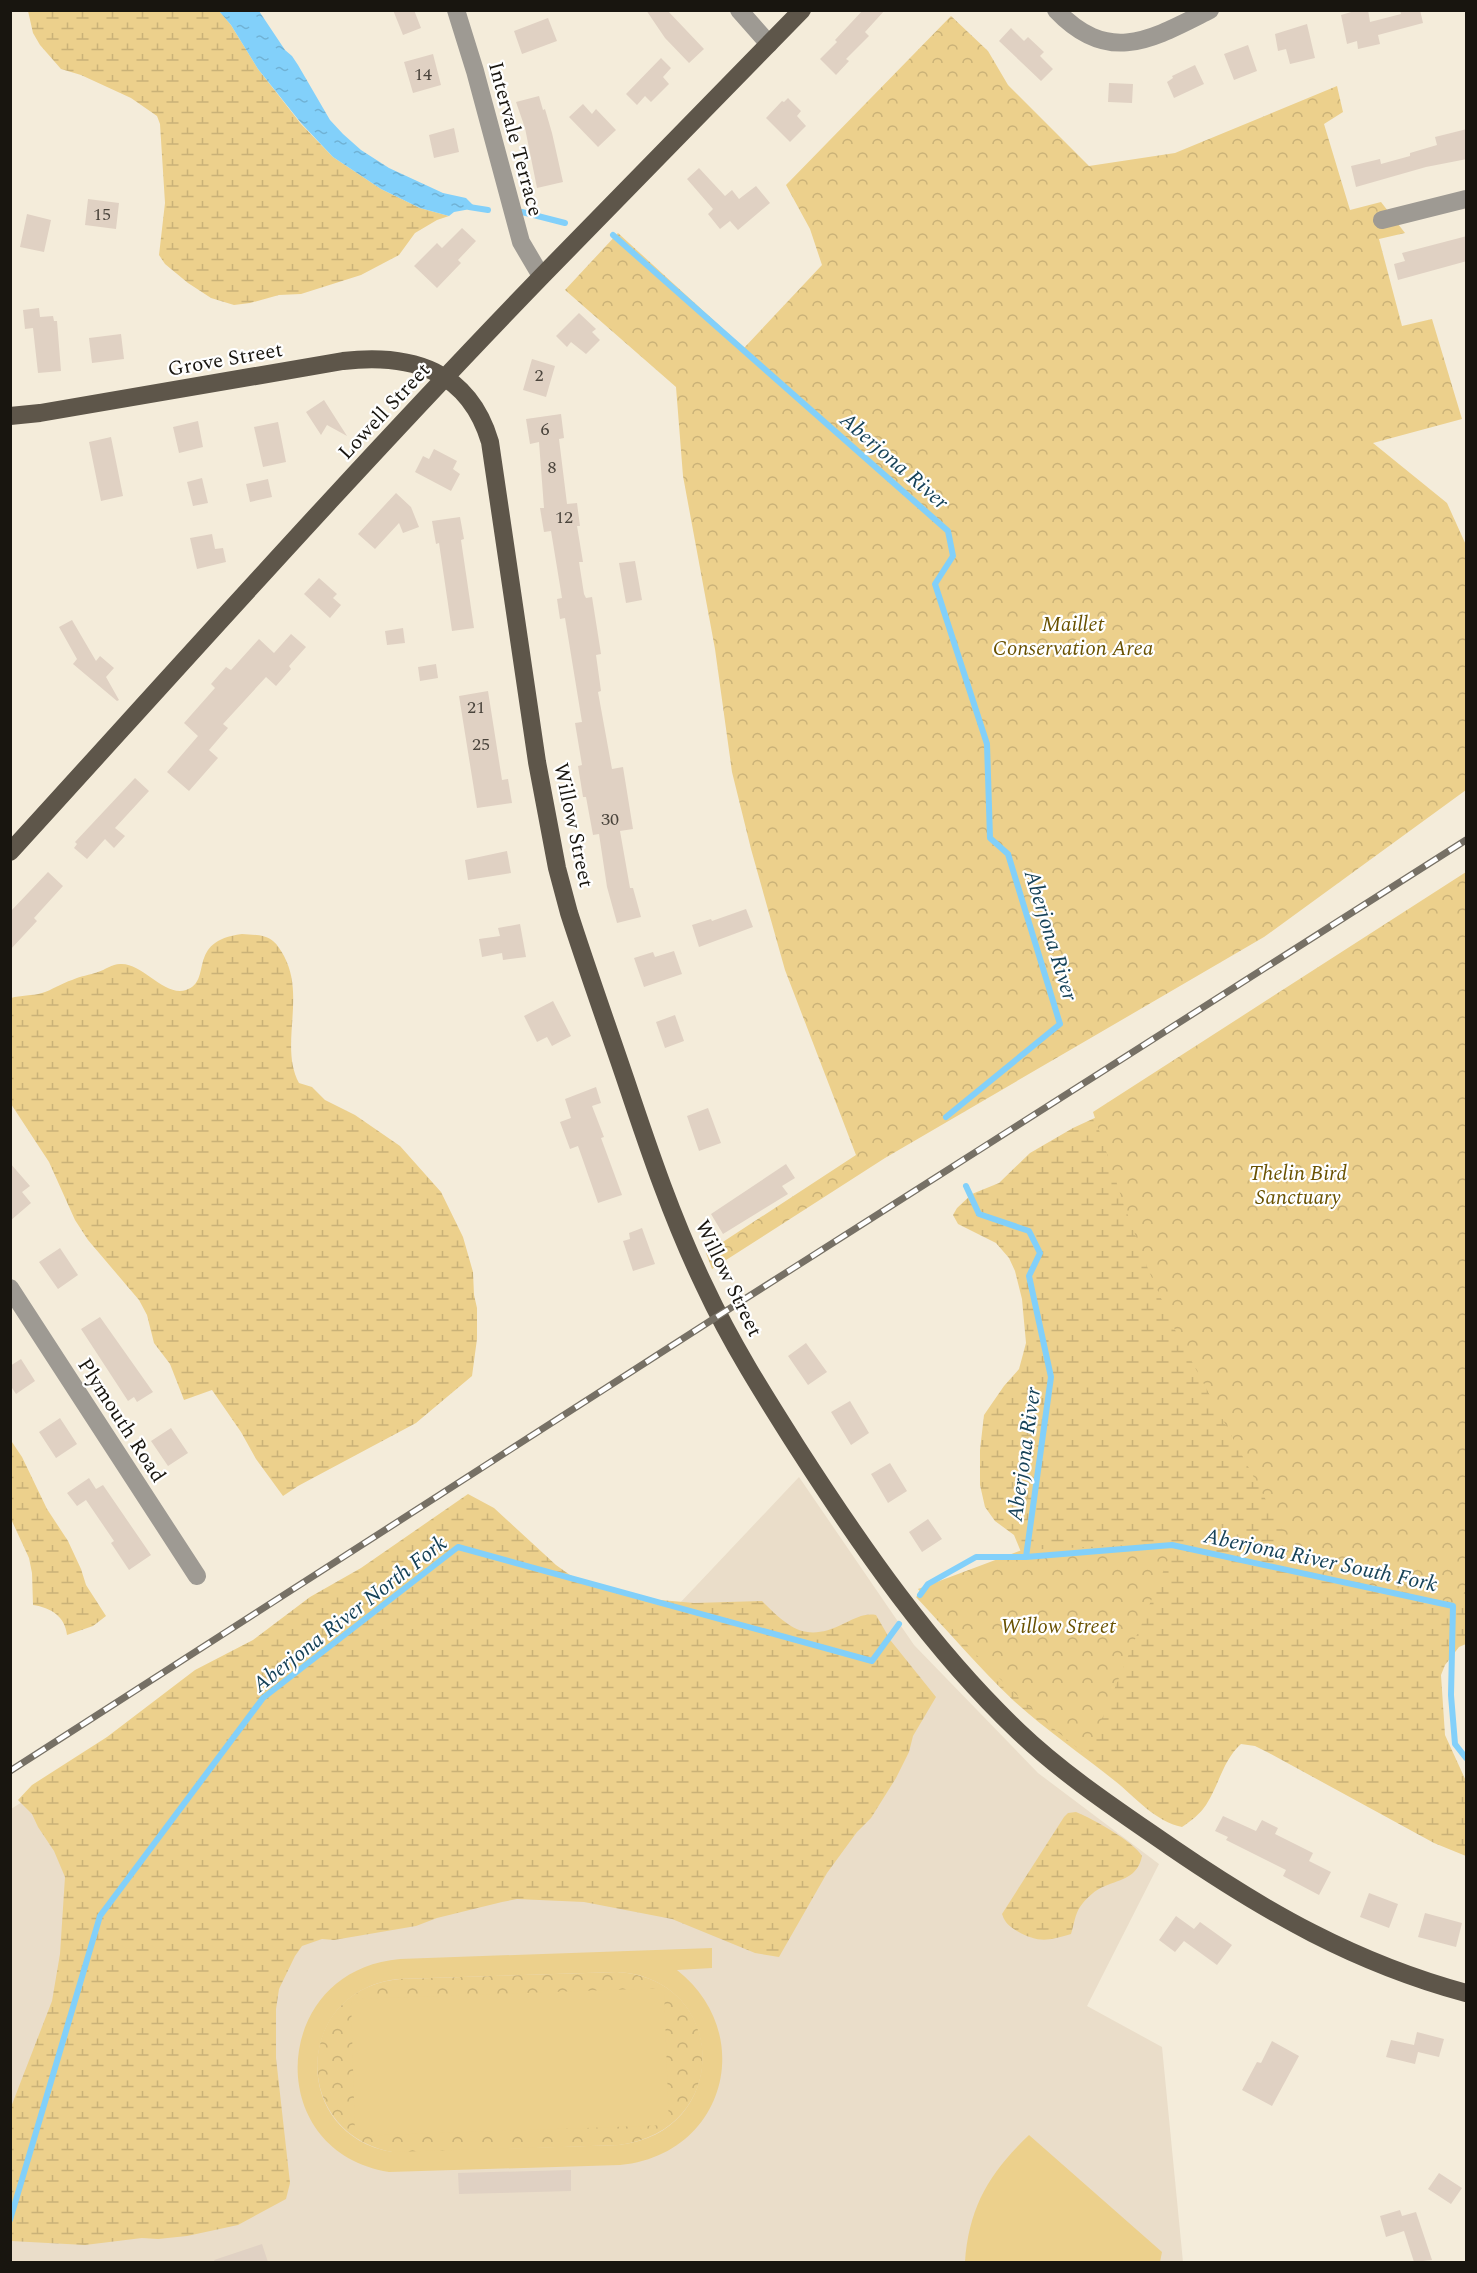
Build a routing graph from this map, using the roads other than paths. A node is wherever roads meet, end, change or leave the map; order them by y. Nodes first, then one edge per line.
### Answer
1 (456, 10) edge
2 (739, 10) edge
3 (802, 10) edge
4 (1056, 10) edge
5 (1210, 10) edge
6 (769, 44) junction
7 (1467, 199) edge
8 (1382, 220) dead end
9 (541, 276) junction
10 (446, 377) junction
11 (10, 416) edge
12 (10, 852) edge
13 (10, 1288) edge
14 (197, 1576) dead end
15 (1467, 1994) edge

1 - 9 street, Intervale Terrace
2 - 6 street
3 - 6 main road, Lowell Street
4 - 5 street
6 - 9 main road, Lowell Street
7 - 8 street
9 - 10 main road, Lowell Street
10 - 11 main road, Grove Street
10 - 12 main road, Lowell Street
10 - 15 main road, Willow Street
13 - 14 street, Plymouth Road

